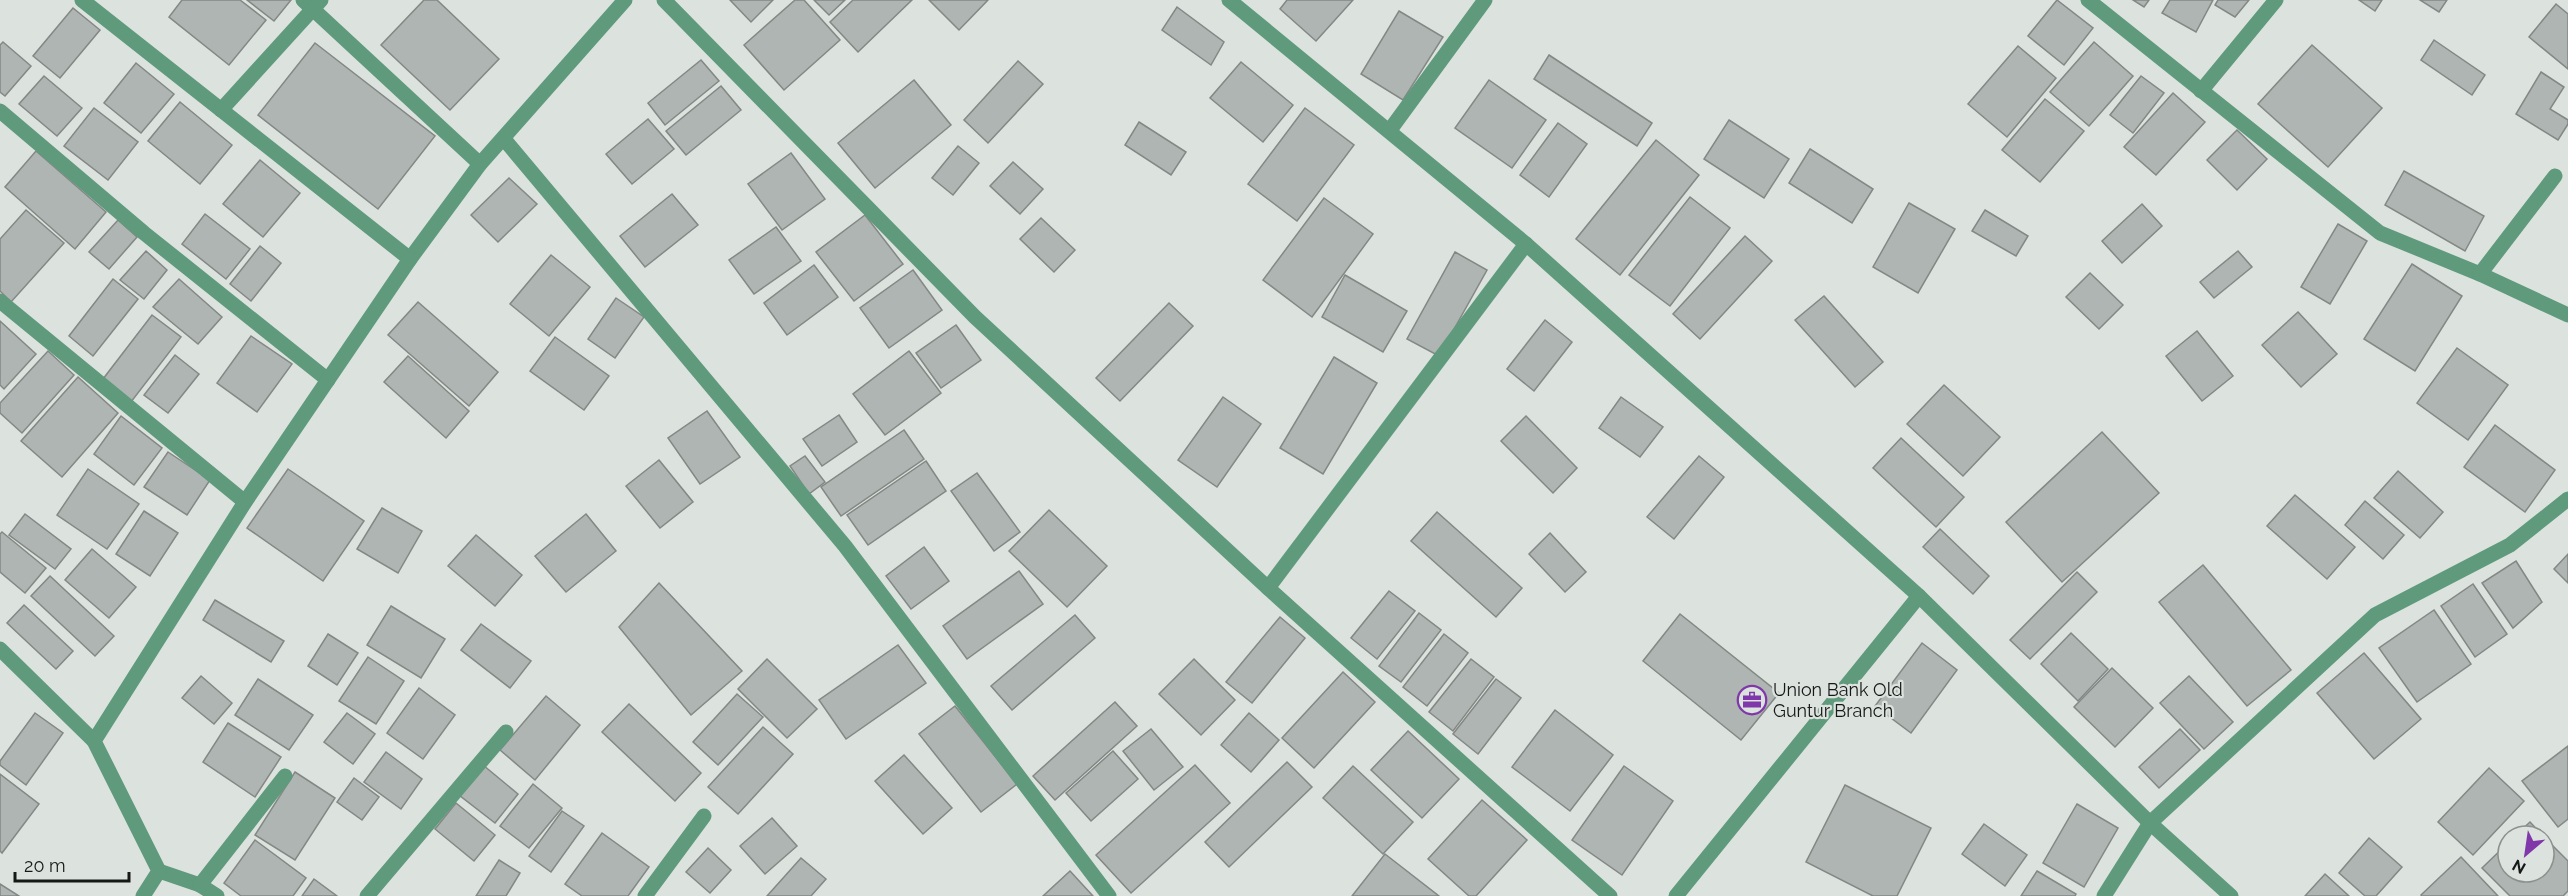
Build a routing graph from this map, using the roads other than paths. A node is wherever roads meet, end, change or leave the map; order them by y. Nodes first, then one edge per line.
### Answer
1 (82, 0) edge
2 (625, 0) edge
3 (663, 0) edge
4 (1229, 0) edge
5 (1485, 0) edge
6 (2088, 0) edge
7 (2276, 0) edge
8 (312, 3) edge
9 (2201, 92) junction
10 (221, 110) junction
11 (0, 111) edge
12 (1390, 130) junction
13 (504, 139) junction
14 (480, 164) junction
15 (2555, 176) dead end
16 (1526, 244) junction
17 (410, 260) junction
18 (2480, 274) junction
19 (0, 301) edge
20 (2568, 315) edge
21 (328, 380) junction
22 (2568, 499) edge
23 (245, 502) junction
24 (1268, 588) junction
25 (1919, 596) junction
26 (0, 650) edge
27 (506, 732) dead end
28 (94, 741) junction
29 (285, 776) dead end
30 (704, 816) dead end
31 (2150, 823) junction
32 (159, 871) junction
33 (200, 885) junction
34 (143, 896) edge
35 (217, 896) edge
36 (368, 896) edge
37 (645, 896) edge
38 (1109, 896) edge
39 (1610, 896) edge
40 (1676, 896) edge
41 (2104, 896) edge
42 (2231, 896) edge

1 - 10 street
2 - 13 street
3 - 24 street
4 - 12 street
5 - 12 street
6 - 9 street
7 - 9 street
8 - 10 street
8 - 14 street
9 - 18 street
10 - 17 street
11 - 21 street
12 - 16 street
13 - 14 street
13 - 38 street
14 - 17 street
15 - 18 street
16 - 24 street
16 - 25 street
17 - 21 street
18 - 20 street
19 - 23 street
21 - 23 street
22 - 31 street
23 - 28 street
24 - 39 street
25 - 31 street
25 - 40 street
26 - 28 street
27 - 36 street
28 - 32 street
29 - 33 street
30 - 37 street
31 - 41 street
31 - 42 street
32 - 33 street
32 - 34 street
33 - 35 street

